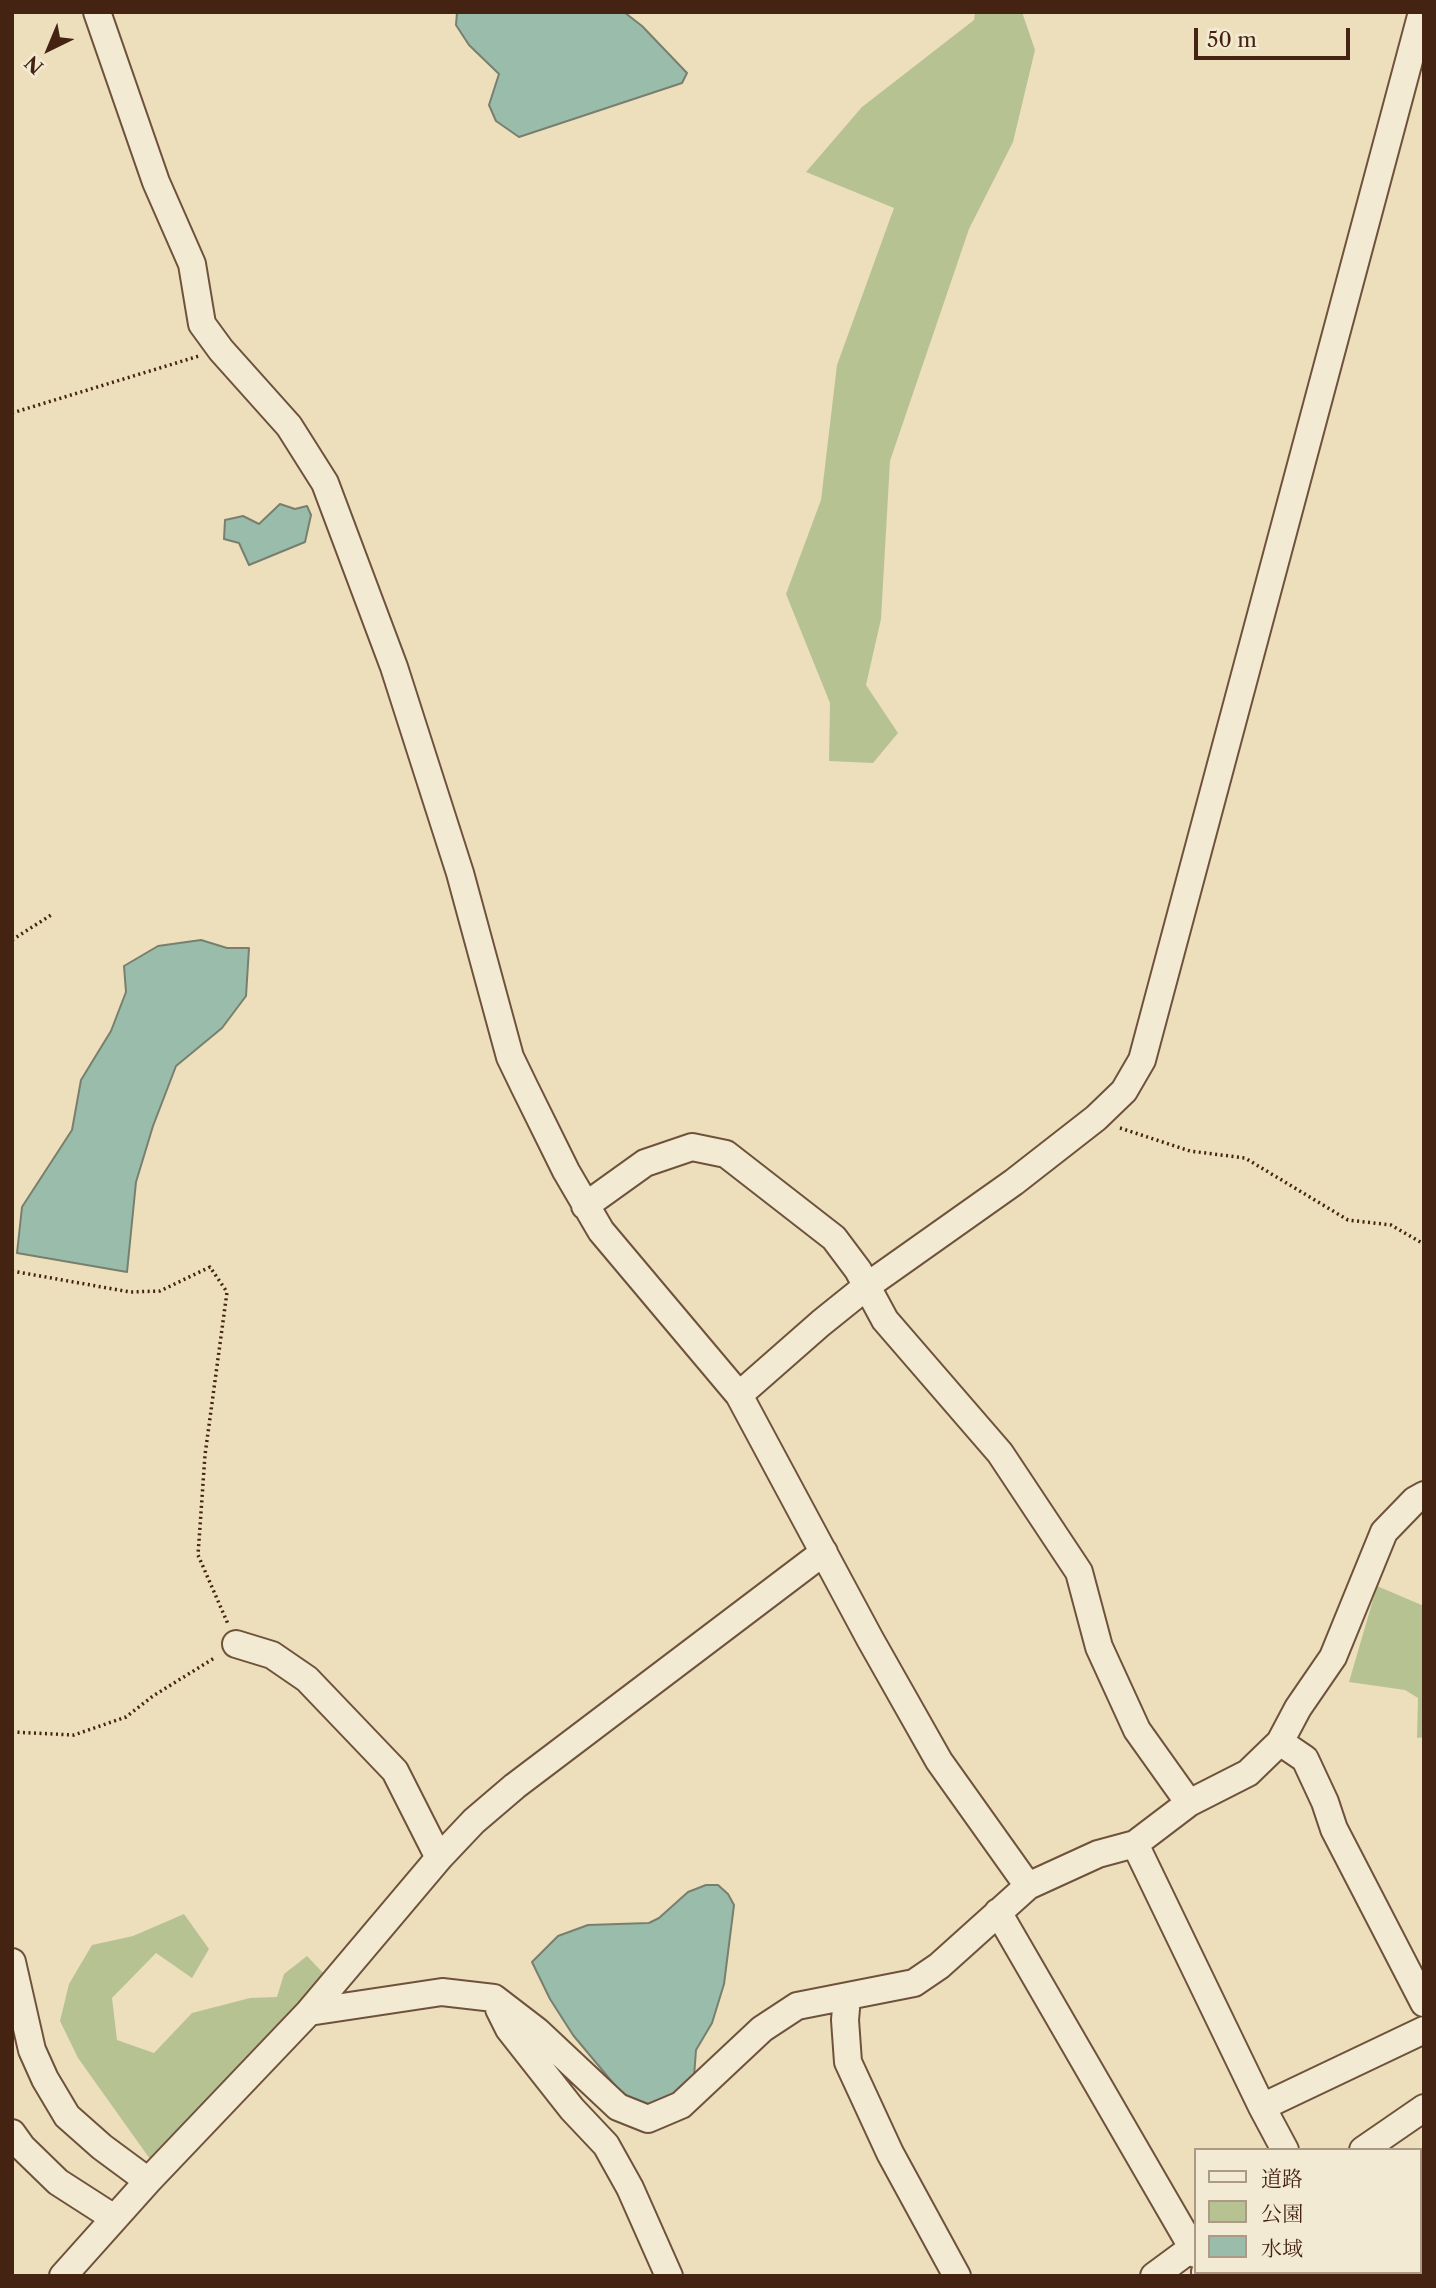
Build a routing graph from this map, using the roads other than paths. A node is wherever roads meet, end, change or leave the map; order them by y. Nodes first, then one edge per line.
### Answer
1 (97, 12) edge
2 (1422, 12) edge
3 (585, 1206) junction
4 (867, 1286) junction
5 (738, 1395) junction
6 (1424, 1495) edge
7 (824, 1552) junction
8 (236, 1644) road end
9 (1280, 1742) junction
10 (1189, 1803) junction
11 (1135, 1844) junction
12 (439, 1858) junction
13 (1028, 1886) junction
14 (999, 1912) junction
15 (12, 1962) edge
16 (847, 1997) junction
17 (494, 1998) junction
18 (1424, 2003) edge
19 (309, 2012) junction
20 (1424, 2030) edge
21 (1262, 2107) junction
22 (1424, 2108) edge
23 (12, 2133) edge
24 (1284, 2148) edge
25 (1366, 2148) edge
26 (148, 2181) junction
27 (114, 2218) junction
28 (1194, 2247) edge
29 (1194, 2250) edge
30 (63, 2276) edge
31 (669, 2276) edge
32 (957, 2276) edge
33 (1154, 2276) edge

1 - 3 street
2 - 4 street
3 - 4 street
3 - 5 street
4 - 5 street
4 - 10 street
5 - 7 street
6 - 9 street
7 - 12 street
7 - 13 street
8 - 12 street
9 - 10 street
9 - 18 street
10 - 11 street
11 - 13 street
11 - 21 street
12 - 19 street
13 - 14 street
14 - 16 street
14 - 28 street
15 - 26 street
16 - 17 street
16 - 32 street
17 - 19 street
17 - 31 street
19 - 26 street
20 - 21 street
21 - 24 street
22 - 25 street
23 - 27 street
26 - 27 street
27 - 30 street
29 - 33 street

